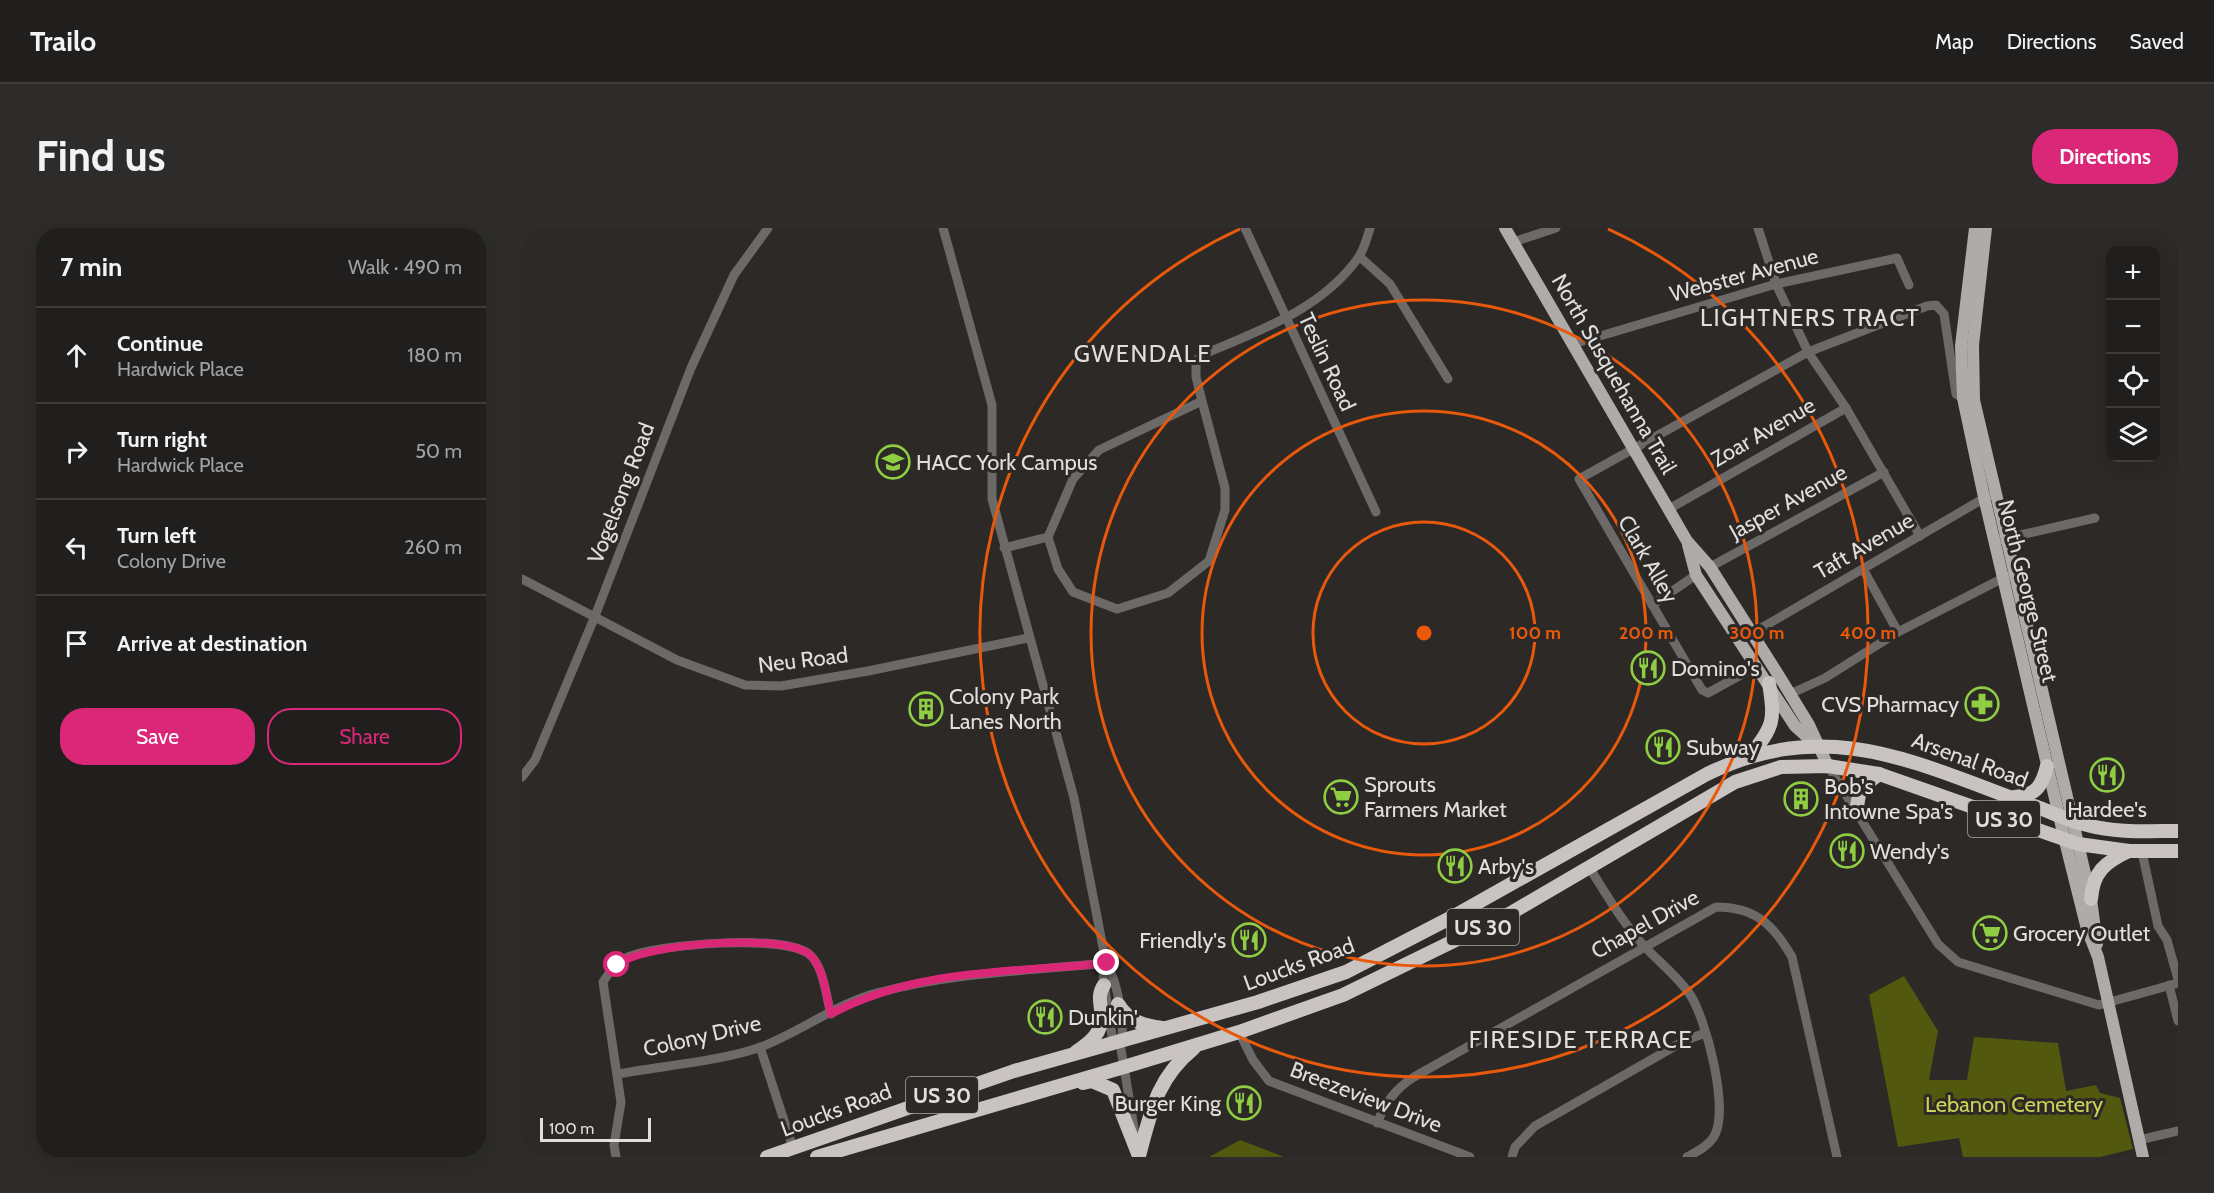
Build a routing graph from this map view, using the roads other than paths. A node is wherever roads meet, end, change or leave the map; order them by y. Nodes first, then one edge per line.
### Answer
1 (768, 228) edge
2 (943, 228) edge
3 (1245, 228) edge
4 (1370, 228) edge
5 (1505, 228) edge
6 (1556, 228) edge
7 (1758, 228) edge
8 (1975, 228) edge
9 (1986, 228) edge
10 (1513, 242) junction
11 (1360, 257) junction
12 (1776, 284) junction
13 (1909, 285) dead end
14 (1285, 319) junction
15 (1573, 344) junction
16 (1808, 352) junction
17 (1448, 379) dead end
18 (1963, 398) junction
19 (1202, 401) junction
20 (1846, 408) junction
21 (1633, 448) junction
22 (1884, 472) junction
23 (1996, 493) junction
24 (1984, 497) junction
25 (1668, 509) junction
26 (1376, 512) dead end
27 (2095, 518) dead end
28 (1920, 536) junction
29 (1048, 537) junction
30 (2000, 539) junction
31 (1687, 541) junction
32 (1004, 548) junction
33 (1710, 567) junction
34 (1863, 569) junction
35 (2015, 574) junction
36 (1696, 575) junction
37 (2002, 577) junction
38 (522, 579) edge
39 (1652, 605) junction
40 (595, 616) junction
41 (1898, 632) junction
42 (1751, 634) junction
43 (1028, 638) junction
44 (1757, 666) junction
45 (1769, 684) junction
46 (1790, 694) junction
47 (1816, 745) junction
48 (1750, 756) junction
49 (1828, 766) junction
50 (2048, 766) junction
51 (1879, 774) junction
52 (522, 777) edge
53 (2010, 797) junction
54 (1856, 812) junction
55 (2066, 818) junction
56 (2178, 831) edge
57 (2071, 843) junction
58 (2136, 851) junction
59 (2178, 851) edge
60 (1589, 867) junction
61 (2091, 899) junction
62 (1644, 946) junction
63 (2098, 957) junction
64 (1107, 963) junction
65 (2175, 982) edge
66 (1104, 985) junction
67 (2109, 1003) junction
68 (1118, 1004) junction
69 (831, 1014) junction
70 (2178, 1021) edge
71 (1167, 1029) junction
72 (1239, 1032) junction
73 (1705, 1033) junction
74 (1120, 1043) junction
75 (1199, 1044) junction
76 (760, 1047) junction
77 (1073, 1055) junction
78 (1124, 1067) junction
79 (618, 1074) junction
80 (1048, 1088) junction
81 (1377, 1123) junction
82 (2178, 1131) edge
83 (2139, 1140) junction
84 (793, 1148) junction
85 (1139, 1156) edge
86 (616, 1157) edge
87 (766, 1157) edge
88 (817, 1157) edge
89 (1470, 1157) edge
90 (1512, 1157) edge
91 (1687, 1157) edge
92 (1837, 1157) edge
93 (2143, 1157) edge

1 - 40 street, Vogelsong Road
2 - 32 street
3 - 14 street, Teslin Road
4 - 11 street
5 - 10 main road, North Susquehanna Trail
6 - 10 street
7 - 12 street
8 - 18 main road, North George Street
9 - 23 main road, North George Street
10 - 15 main road, North Susquehanna Trail
11 - 14 street
11 - 17 street
12 - 13 street, Webster Avenue
12 - 15 street, Webster Avenue
12 - 16 street
14 - 19 street
14 - 26 street, Teslin Road
15 - 21 main road, North Susquehanna Trail
16 - 18 street
16 - 20 street
16 - 21 street
18 - 24 main road, North George Street
19 - 29 street
19 - 29 street
20 - 22 street
20 - 25 street, Zoar Avenue
21 - 25 main road, North Susquehanna Trail
21 - 39 street, Clark Alley
22 - 28 street
22 - 33 street, Jasper Avenue
23 - 24 street, Taft Avenue
23 - 30 main road, North George Street
24 - 28 street, Taft Avenue
24 - 30 main road, North George Street
25 - 31 main road, North Susquehanna Trail
27 - 30 street
28 - 34 street, Taft Avenue
29 - 32 street
30 - 35 main road, North George Street
30 - 37 main road, North George Street
31 - 33 main road, North Susquehanna Trail
31 - 36 main road, North Susquehanna Trail
32 - 43 street
33 - 42 main road, North Susquehanna Trail
34 - 41 street
34 - 42 street, Taft Avenue
35 - 37 street
35 - 55 main road, North George Street
36 - 39 street
36 - 44 main road, North Susquehanna Trail
37 - 41 street
37 - 50 main road, North George Street
38 - 40 street, Neu Road
39 - 44 street, Clark Alley
40 - 43 street, Neu Road
40 - 52 street, Vogelsong Road
41 - 46 street
42 - 46 main road, North Susquehanna Trail
43 - 64 street
44 - 45 main road, North Susquehanna Trail
45 - 47 main road, North Susquehanna Trail
45 - 48 highway
46 - 47 main road, North Susquehanna Trail
47 - 48 highway, Loucks Road / US 30
47 - 49 main road, North Susquehanna Trail
47 - 53 highway, Arsenal Road / US 30
48 - 71 highway, Loucks Road / US 30
49 - 51 highway, Arsenal Road / US 30
49 - 54 street
49 - 60 highway, Loucks Road / US 30
50 - 53 highway
50 - 55 main road, North George Street
51 - 54 highway
51 - 57 highway, Arsenal Road / US 30
53 - 55 highway, Arsenal Road / US 30
54 - 67 street
55 - 56 highway, Arsenal Road / US 30
55 - 57 main road, North George Street
57 - 58 highway, Arsenal Road / US 30
57 - 61 main road, North George Street
57 - 63 main road, North George Street
58 - 59 highway, Arsenal Road / US 30
58 - 61 highway
58 - 65 street
60 - 62 street
60 - 72 highway, Loucks Road / US 30
61 - 63 main road, North George Street
62 - 73 street
62 - 81 street, Chapel Drive
62 - 92 street, Chapel Drive
63 - 67 main road, North George Street
64 - 66 street
64 - 68 street
64 - 69 street, Colony Drive
65 - 67 street
65 - 70 street
66 - 74 street
66 - 77 highway
67 - 83 main road, North George Street
68 - 71 highway
68 - 74 street
69 - 76 street, Colony Drive
69 - 79 street
71 - 74 highway, Loucks Road / US 30
72 - 75 highway, Loucks Road / US 30
72 - 81 street, Breezeview Drive
73 - 90 street
73 - 91 street
74 - 77 highway, Loucks Road / US 30
74 - 78 street
75 - 78 highway, Loucks Road / US 30
75 - 85 highway
76 - 79 street, Colony Drive
76 - 84 street
77 - 84 highway, Loucks Road / US 30
78 - 80 highway, Loucks Road / US 30
78 - 85 street
79 - 86 street
80 - 85 highway
80 - 88 highway, Loucks Road / US 30
81 - 89 street, Breezeview Drive
82 - 83 street
83 - 93 main road, North George Street
84 - 87 highway, Loucks Road / US 30

